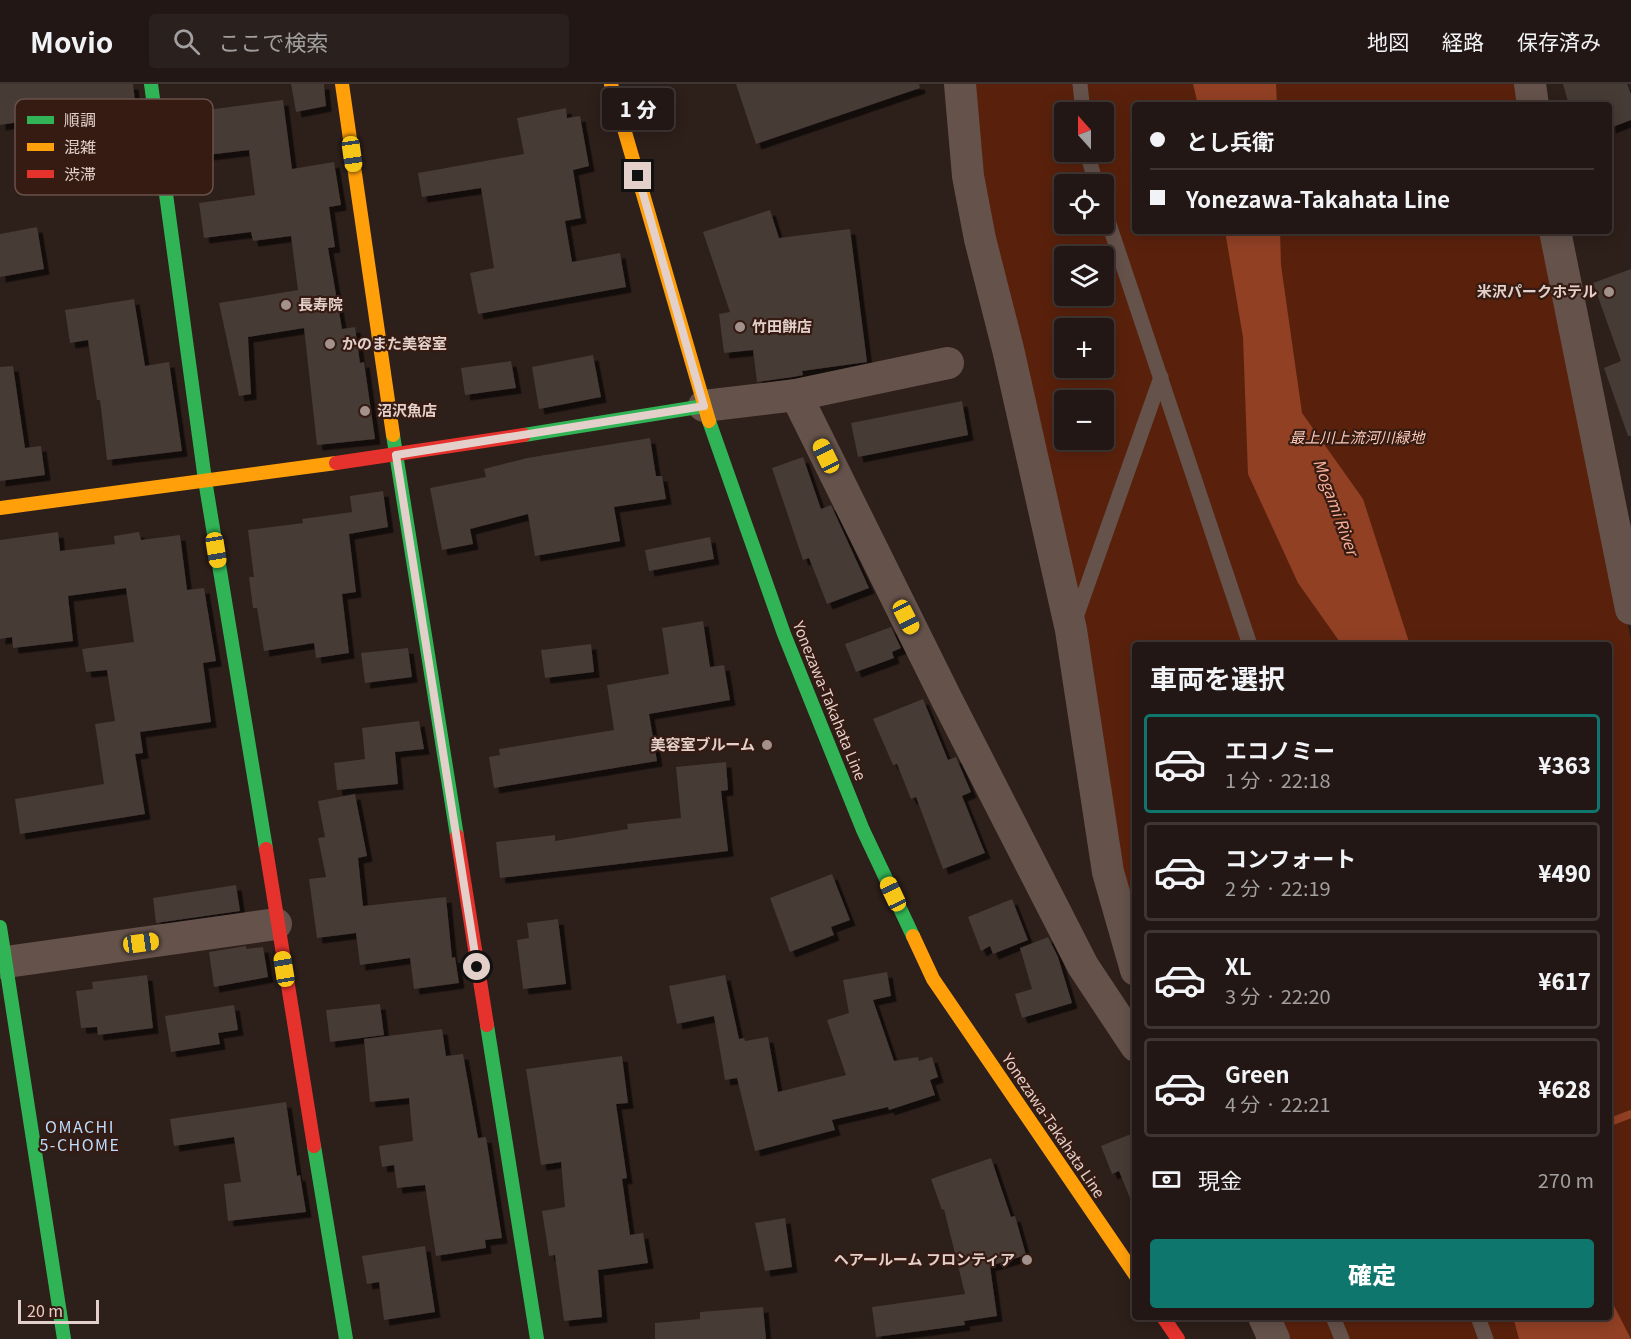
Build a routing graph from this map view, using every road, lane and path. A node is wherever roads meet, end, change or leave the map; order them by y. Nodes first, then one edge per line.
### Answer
1 (151, 84) edge
2 (342, 84) edge
3 (611, 84) edge
4 (960, 84) edge
5 (1080, 84) edge
6 (1530, 84) edge
7 (153, 99) edge
8 (1082, 102) edge
9 (1533, 102) edge
10 (166, 195) edge
11 (1112, 234) edge
12 (1556, 234) edge
13 (948, 363) dead end
14 (1161, 377) junction
15 (796, 395) junction
16 (704, 406) junction
17 (396, 455) junction
18 (205, 480) junction
19 (0, 508) edge
20 (1631, 609) edge
21 (1071, 630) junction
22 (1249, 642) edge
23 (276, 924) junction
24 (0, 927) edge
25 (1132, 956) edge
26 (3, 962) edge
27 (1132, 1040) edge
28 (1132, 1270) edge
29 (1165, 1320) edge
30 (1265, 1320) edge
31 (1334, 1320) edge
32 (1479, 1320) edge
33 (64, 1339) edge
34 (346, 1339) edge
35 (537, 1339) edge
36 (1178, 1339) edge
37 (1274, 1339) edge
38 (1342, 1339) edge
39 (1486, 1339) edge

1 - 7 street
2 - 17 street
3 - 16 street, Yonezawa-Takahata Line
4 - 21 street
5 - 8 lane
6 - 9 street
10 - 18 street
11 - 14 lane
12 - 20 street
13 - 15 street
14 - 21 lane
14 - 22 lane
15 - 16 street
15 - 27 street
16 - 17 street
16 - 28 street, Yonezawa-Takahata Line
17 - 18 street
17 - 35 street
18 - 19 street
18 - 23 street
21 - 25 street
23 - 26 street
23 - 34 street
24 - 26 street
26 - 33 street
29 - 36 street
30 - 37 street
31 - 38 lane
32 - 39 lane

